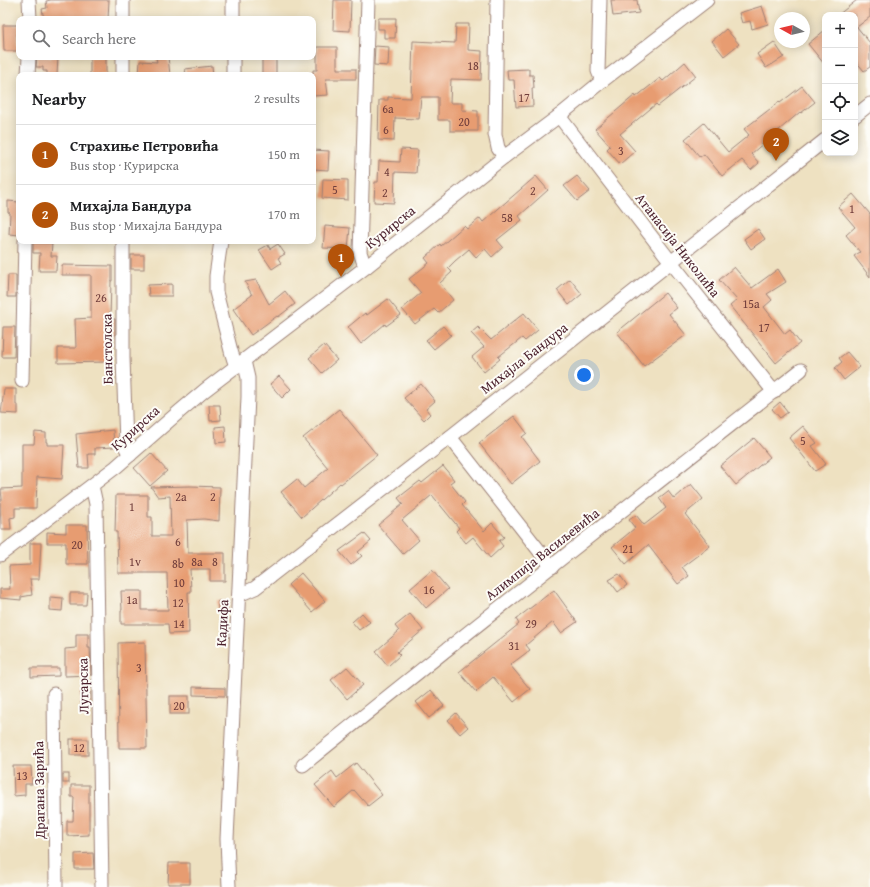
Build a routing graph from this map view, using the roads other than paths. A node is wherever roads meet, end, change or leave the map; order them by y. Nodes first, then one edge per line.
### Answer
1 (29, 0) edge
2 (123, 0) edge
3 (233, 0) edge
4 (368, 0) edge
5 (497, 0) edge
6 (600, 0) edge
7 (707, 0) edge
8 (30, 16) edge
9 (123, 16) edge
10 (233, 16) edge
11 (29, 60) edge
12 (123, 60) edge
13 (233, 60) edge
14 (28, 72) edge
15 (123, 72) edge
16 (233, 72) edge
17 (602, 81) junction
18 (870, 104) edge
19 (858, 114) edge
20 (559, 116) junction
21 (822, 142) edge
22 (504, 157) junction
23 (25, 244) edge
24 (123, 244) edge
25 (221, 244) edge
26 (671, 262) junction
27 (366, 267) junction
28 (240, 364) junction
29 (801, 370) dead end
30 (22, 381) dead end
31 (774, 392) junction
32 (450, 437) junction
33 (130, 455) junction
34 (92, 486) junction
35 (0, 555) edge
36 (552, 566) junction
37 (239, 595) junction
38 (54, 694) dead end
39 (303, 765) dead end
40 (56, 887) edge
41 (102, 887) edge
42 (228, 887) edge

1 - 8 street
2 - 9 street
3 - 10 street
4 - 27 street
5 - 22 street
6 - 17 street
7 - 17 street, Курирска
11 - 14 street
12 - 15 street
13 - 16 street
17 - 20 street, Курирска
18 - 19 street
20 - 22 street, Курирска
20 - 26 street, Атанасија Николића
21 - 26 street, Михајла Бандура
22 - 27 street, Курирска
23 - 30 street
24 - 33 street, Банстолска
25 - 28 street, Кадифа
26 - 31 street, Атанасија Николића
26 - 32 street, Михајла Бандура
27 - 28 street, Курирска
28 - 33 street, Курирска
28 - 37 street, Кадифа
29 - 31 street, Алимпија Васиљевића
31 - 36 street, Алимпија Васиљевића
32 - 36 street
32 - 37 street, Михајла Бандура
33 - 34 street, Курирска
34 - 35 street, Курирска
34 - 41 street, Лугарска
36 - 39 street, Алимпија Васиљевића
37 - 42 street, Кадифа
38 - 40 street, Драгана Зарића

